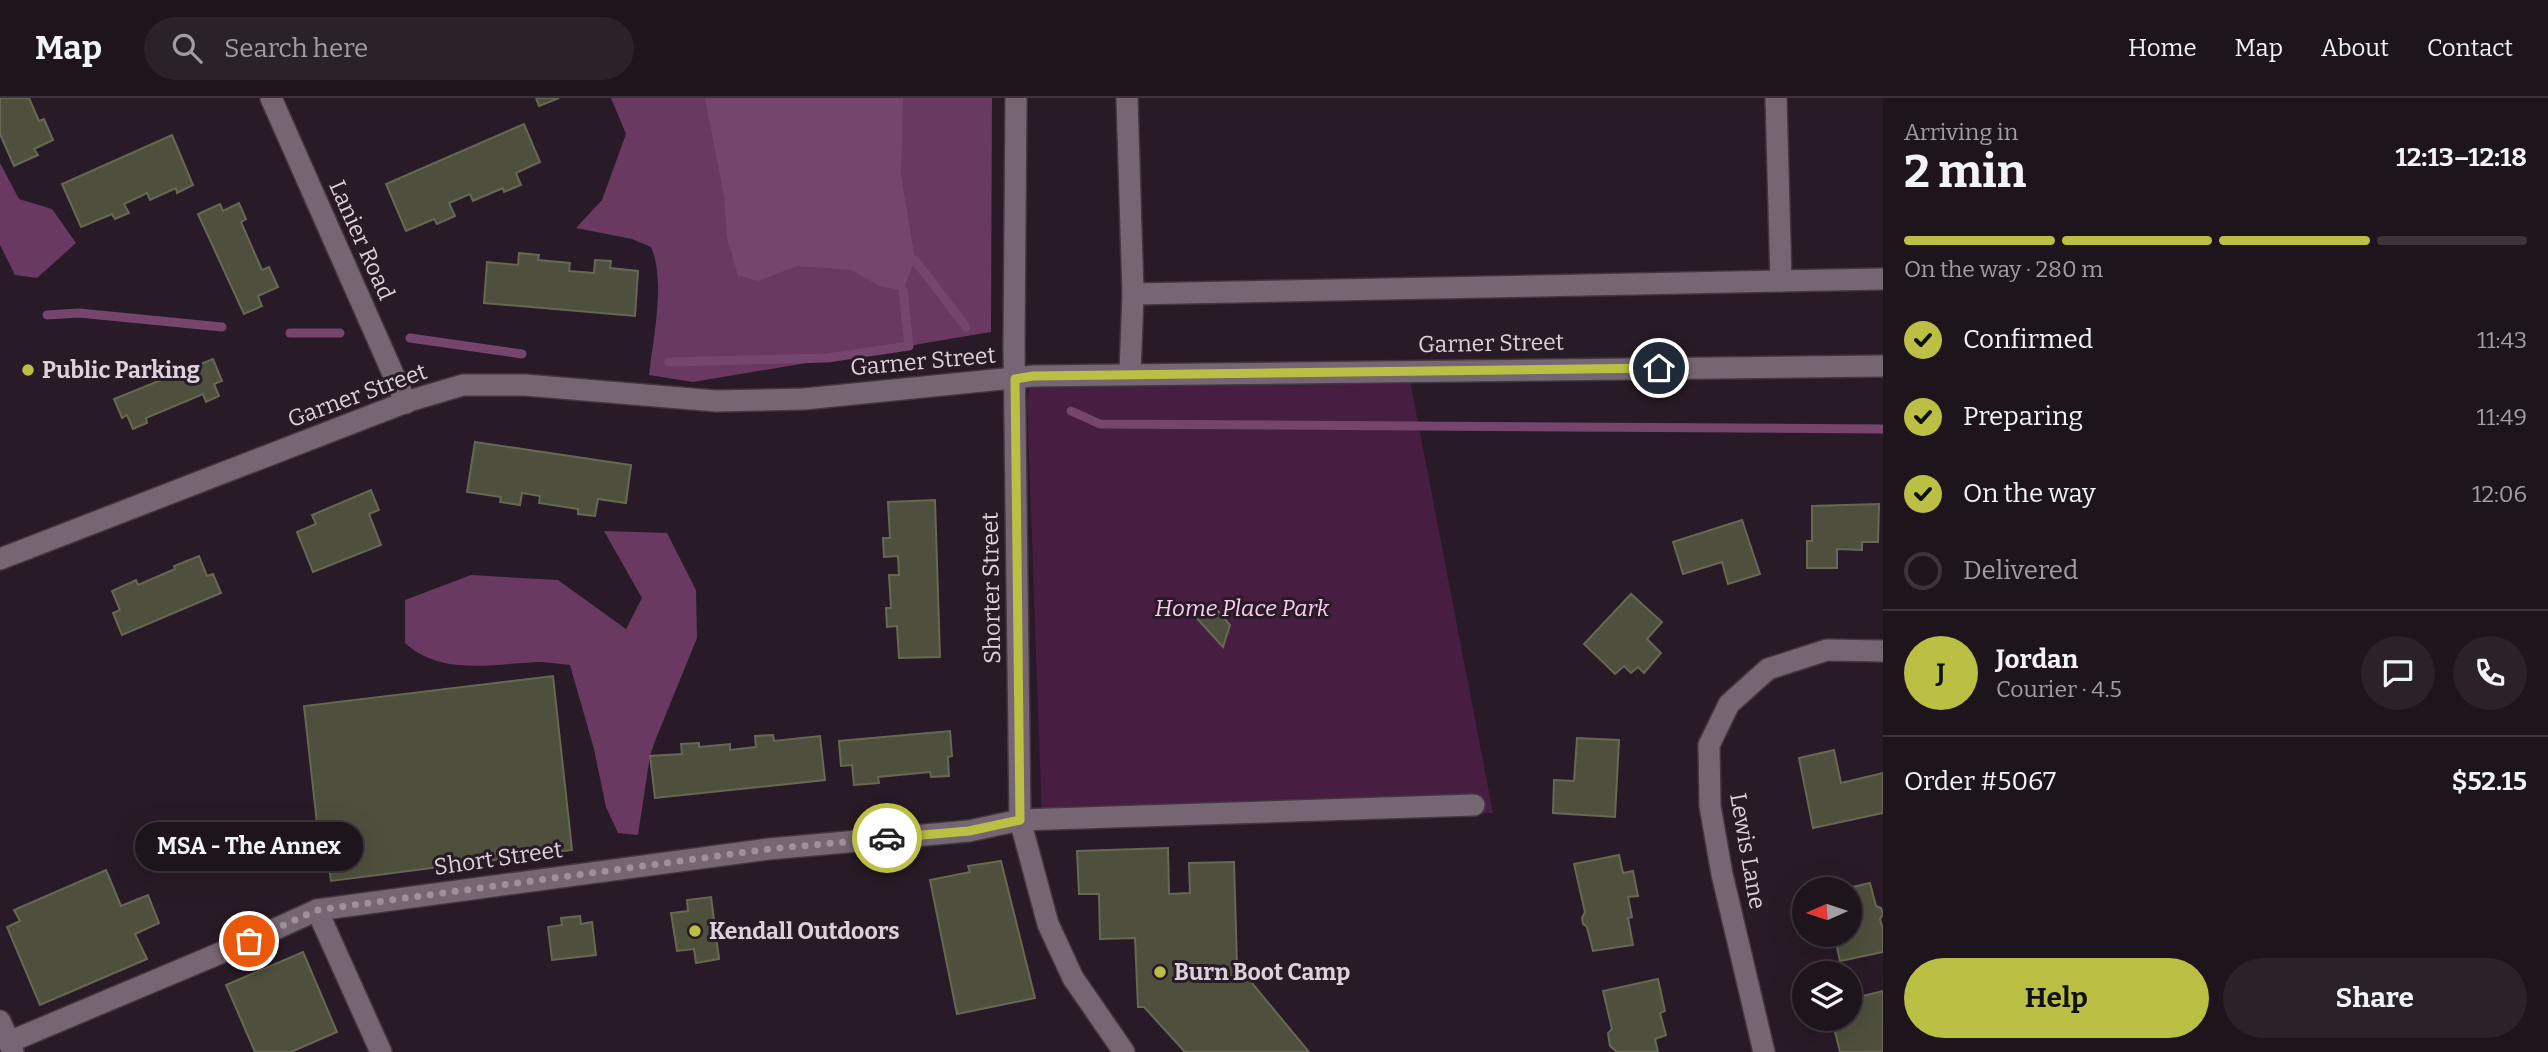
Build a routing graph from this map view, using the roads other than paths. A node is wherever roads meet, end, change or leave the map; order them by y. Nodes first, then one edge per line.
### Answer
1 (271, 98) edge
2 (1016, 98) edge
3 (1127, 98) edge
4 (1776, 98) edge
5 (1883, 279) edge
6 (1781, 281) junction
7 (1133, 294) junction
8 (1883, 366) edge
9 (1130, 374) junction
10 (1015, 379) junction
11 (406, 403) junction
12 (0, 559) edge
13 (1883, 651) edge
14 (1474, 805) dead end
15 (1020, 820) junction
16 (317, 910) junction
17 (0, 1021) edge
18 (11, 1047) edge
19 (381, 1052) edge
20 (1124, 1052) edge
21 (1764, 1052) edge

1 - 11 street, Lanier Road
2 - 10 street, Shorter Street
3 - 7 street
4 - 6 street
5 - 6 street
6 - 7 street
7 - 9 street
8 - 9 street, Garner Street
9 - 10 street, Garner Street
10 - 11 street, Garner Street
10 - 15 street, Shorter Street
11 - 12 street, Garner Street
13 - 21 street, Lewis Lane
14 - 15 street, Short Street
15 - 16 street, Short Street
15 - 20 street, Shorter Street
16 - 18 street, Short Street
16 - 19 street
17 - 18 street

